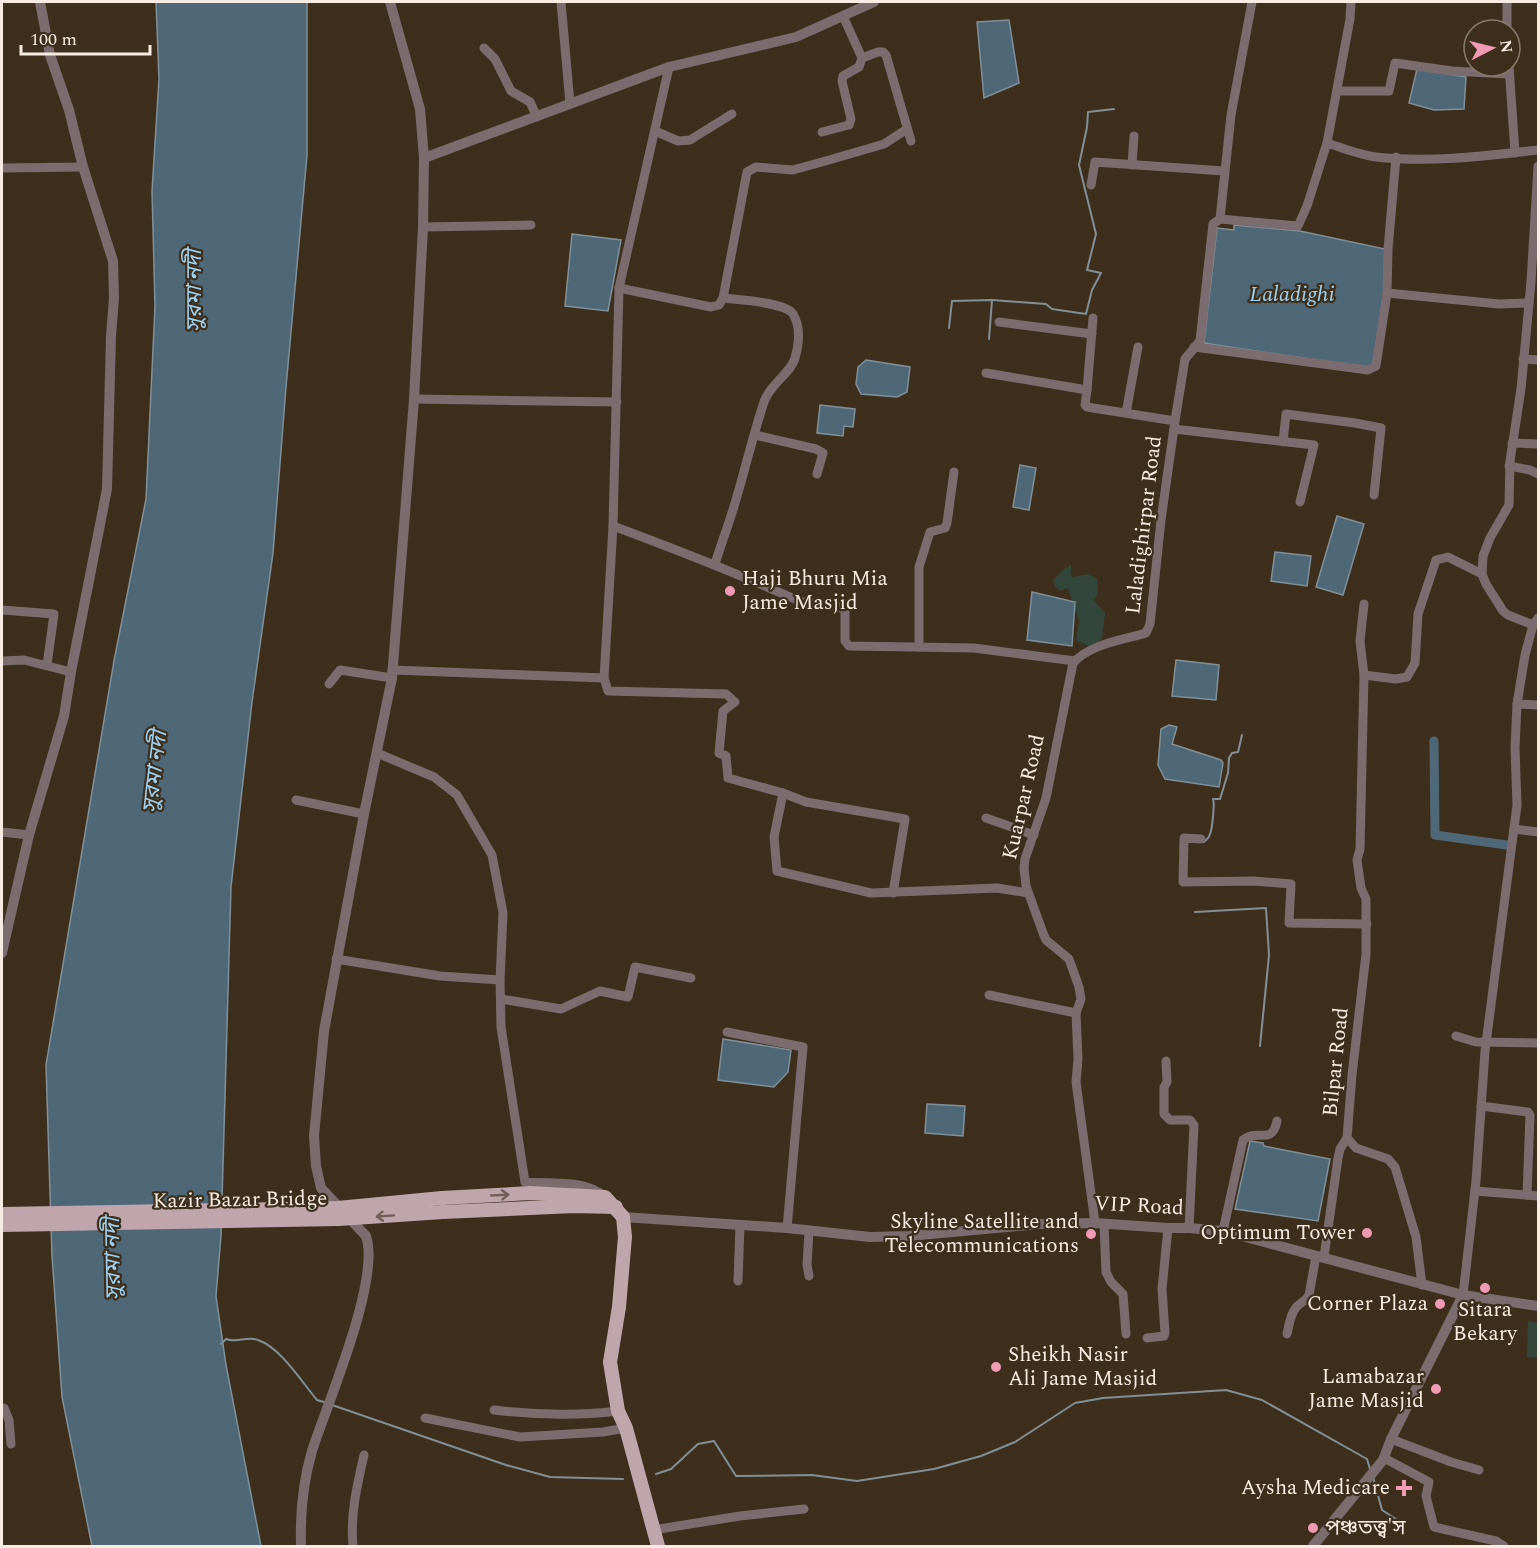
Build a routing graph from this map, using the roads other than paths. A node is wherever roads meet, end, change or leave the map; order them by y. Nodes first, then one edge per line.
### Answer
1 (40, 2) edge
2 (390, 2) edge
3 (561, 2) edge
4 (874, 2) edge
5 (1252, 2) edge
6 (1351, 2) edge
7 (1507, 2) edge
8 (843, 16) junction
9 (1507, 18) edge
10 (484, 48) dead end
11 (862, 58) junction
12 (669, 67) junction
13 (1462, 71) edge
14 (1510, 78) edge
15 (1337, 91) junction
16 (570, 104) junction
17 (732, 114) dead end
18 (537, 117) junction
19 (908, 129) junction
20 (655, 131) junction
21 (822, 132) dead end
22 (1134, 136) dead end
23 (911, 141) dead end
24 (1327, 143) junction
25 (1539, 150) edge
26 (1515, 153) junction
27 (1396, 157) junction
28 (424, 158) junction
29 (1132, 165) junction
30 (1539, 166) edge
31 (83, 167) junction
32 (2, 168) edge
33 (1224, 171) junction
34 (1091, 185) dead end
35 (1220, 219) junction
36 (531, 225) dead end
37 (423, 227) junction
38 (619, 288) junction
39 (1387, 293) junction
40 (723, 298) junction
41 (1529, 303) junction
42 (1093, 318) dead end
43 (999, 322) dead end
44 (1092, 334) junction
45 (1138, 347) dead end
46 (1194, 347) junction
47 (1523, 359) junction
48 (1539, 360) edge
49 (986, 373) dead end
50 (1087, 390) junction
51 (414, 399) junction
52 (617, 402) junction
53 (1126, 413) junction
54 (1174, 425) junction
55 (754, 435) junction
56 (1283, 442) junction
57 (1512, 443) junction
58 (1539, 444) edge
59 (1509, 466) junction
60 (954, 472) dead end
61 (818, 474) dead end
62 (1539, 474) edge
63 (1374, 495) dead end
64 (1300, 501) dead end
65 (613, 526) junction
66 (715, 564) junction
67 (1482, 574) junction
68 (1364, 604) dead end
69 (2, 610) edge
70 (1536, 622) edge
71 (919, 647) junction
72 (2, 661) edge
73 (1075, 661) junction
74 (46, 665) junction
75 (71, 672) junction
76 (392, 674) junction
77 (1364, 675) junction
78 (604, 678) junction
79 (329, 684) dead end
80 (1517, 704) junction
81 (1539, 705) edge
82 (377, 753) junction
83 (783, 793) junction
84 (296, 800) dead end
85 (364, 814) junction
86 (986, 818) dead end
87 (1514, 829) junction
88 (2, 832) edge
89 (1539, 832) edge
90 (29, 835) junction
91 (1034, 836) junction
92 (1201, 839) dead end
93 (893, 892) junction
94 (1029, 893) junction
95 (1367, 924) junction
96 (2, 953) edge
97 (336, 959) junction
98 (691, 978) dead end
99 (500, 980) junction
100 (989, 994) dead end
101 (501, 999) junction
102 (1076, 1013) junction
103 (727, 1032) dead end
104 (1456, 1036) dead end
105 (1486, 1042) junction
106 (1539, 1043) edge
107 (1166, 1061) dead end
108 (1481, 1106) junction
109 (1277, 1121) dead end
110 (1347, 1138) junction
111 (1475, 1191) junction
112 (1527, 1195) junction
113 (1539, 1196) edge
114 (605, 1197) junction
115 (442, 1205) junction
116 (619, 1212) junction
117 (2, 1214) edge
118 (1100, 1223) junction
119 (2, 1225) edge
120 (740, 1226) junction
121 (788, 1228) junction
122 (1168, 1228) junction
123 (1189, 1228) junction
124 (808, 1231) junction
125 (1223, 1232) junction
126 (1320, 1257) junction
127 (809, 1276) dead end
128 (738, 1281) dead end
129 (1422, 1285) junction
130 (1463, 1295) junction
131 (1539, 1306) edge
132 (1126, 1334) dead end
133 (1287, 1334) dead end
134 (1146, 1338) dead end
135 (2, 1407) edge
136 (494, 1410) dead end
137 (618, 1412) junction
138 (425, 1418) dead end
139 (626, 1428) junction
140 (1391, 1439) junction
141 (11, 1444) dead end
142 (364, 1455) dead end
143 (1383, 1459) junction
144 (1479, 1470) dead end
145 (804, 1509) dead end
146 (653, 1530) junction
147 (301, 1546) edge
148 (353, 1546) edge
149 (658, 1546) edge
150 (1313, 1546) edge
151 (1504, 1546) edge

1 - 31 street
2 - 28 street
3 - 16 street
4 - 8 street
5 - 33 street, Laladighirpar Road
6 - 15 street
7 - 9 street
8 - 11 street
8 - 12 street
10 - 18 street
11 - 19 street
11 - 21 street
12 - 16 street
12 - 20 street
13 - 15 street
14 - 26 street
15 - 24 street
16 - 18 street
17 - 20 street
18 - 28 street
19 - 23 street
19 - 40 street
20 - 38 street
22 - 29 street
24 - 27 street
24 - 35 street
25 - 26 street
26 - 27 street
27 - 39 street
28 - 37 street
29 - 33 street
29 - 34 street
30 - 41 street
31 - 32 street
31 - 75 street
33 - 35 street, Laladighirpar Road
35 - 46 street, Laladighirpar Road
36 - 37 street
37 - 51 street
38 - 40 street
38 - 52 street
39 - 41 street
39 - 46 street
40 - 55 street
41 - 47 street
42 - 44 street
43 - 44 street
44 - 50 street
45 - 53 street
46 - 54 street, Laladighirpar Road
47 - 48 street
47 - 57 street
49 - 50 street
50 - 53 street
51 - 52 street
51 - 76 street
52 - 65 street
53 - 54 street
54 - 56 street
54 - 73 street, Laladighirpar Road
55 - 61 street
55 - 66 street
56 - 63 street
56 - 64 street
57 - 58 street
57 - 59 street
59 - 62 street
59 - 67 street
60 - 71 street
65 - 66 street
65 - 78 street
66 - 71 street
67 - 70 street
67 - 77 street
68 - 77 street, Bilpar Road
69 - 74 street
70 - 80 street
71 - 73 street
72 - 74 street
73 - 91 street, Kuarpar Road
74 - 75 street
75 - 90 street
76 - 78 street
76 - 79 street
76 - 82 street
77 - 95 street, Bilpar Road
78 - 83 street
80 - 81 street
80 - 87 street
82 - 85 street
82 - 99 street
83 - 93 street
83 - 93 street
84 - 85 street
85 - 97 street
86 - 91 street
87 - 89 street
87 - 105 street
88 - 90 street
90 - 96 street
91 - 94 street, Kuarpar Road
92 - 95 street
93 - 94 street
94 - 102 street, Kuarpar Road
95 - 110 street, Bilpar Road
97 - 99 street
97 - 147 street
98 - 101 street
99 - 101 street
100 - 102 street
101 - 114 street
102 - 118 street, Kuarpar Road
103 - 121 street
104 - 105 street
105 - 106 street
105 - 108 street
107 - 123 street
108 - 111 street
108 - 112 street
109 - 125 street
110 - 126 street
110 - 129 street, Bilpar Road
111 - 112 street
111 - 130 street
112 - 113 street
115 -> 114 main road
114 - 116 main road
115 - 116 main road
115 - 117 main road, bridge
115 -> 119 main road, Kazir Bazar Bridge, bridge
116 - 120 street, VIP Road
116 - 137 main road
118 - 122 street, VIP Road
118 - 124 street, VIP Road
118 - 132 street, Kuarpar Road
120 - 121 street, VIP Road
120 - 128 street
121 - 124 street, VIP Road
122 - 123 street, VIP Road
122 - 134 street
123 - 125 street, VIP Road
124 - 127 street
125 - 126 street, VIP Road
126 - 129 street, VIP Road
126 - 133 street
129 - 130 street, VIP Road
130 - 131 street, VIP Road
130 - 140 street
135 - 141 street
136 - 137 street
137 - 139 main road
138 - 139 street
139 - 146 main road
140 - 143 street
140 - 144 street
142 - 148 street
143 - 150 street
143 - 151 street
145 - 146 street
146 - 149 main road

